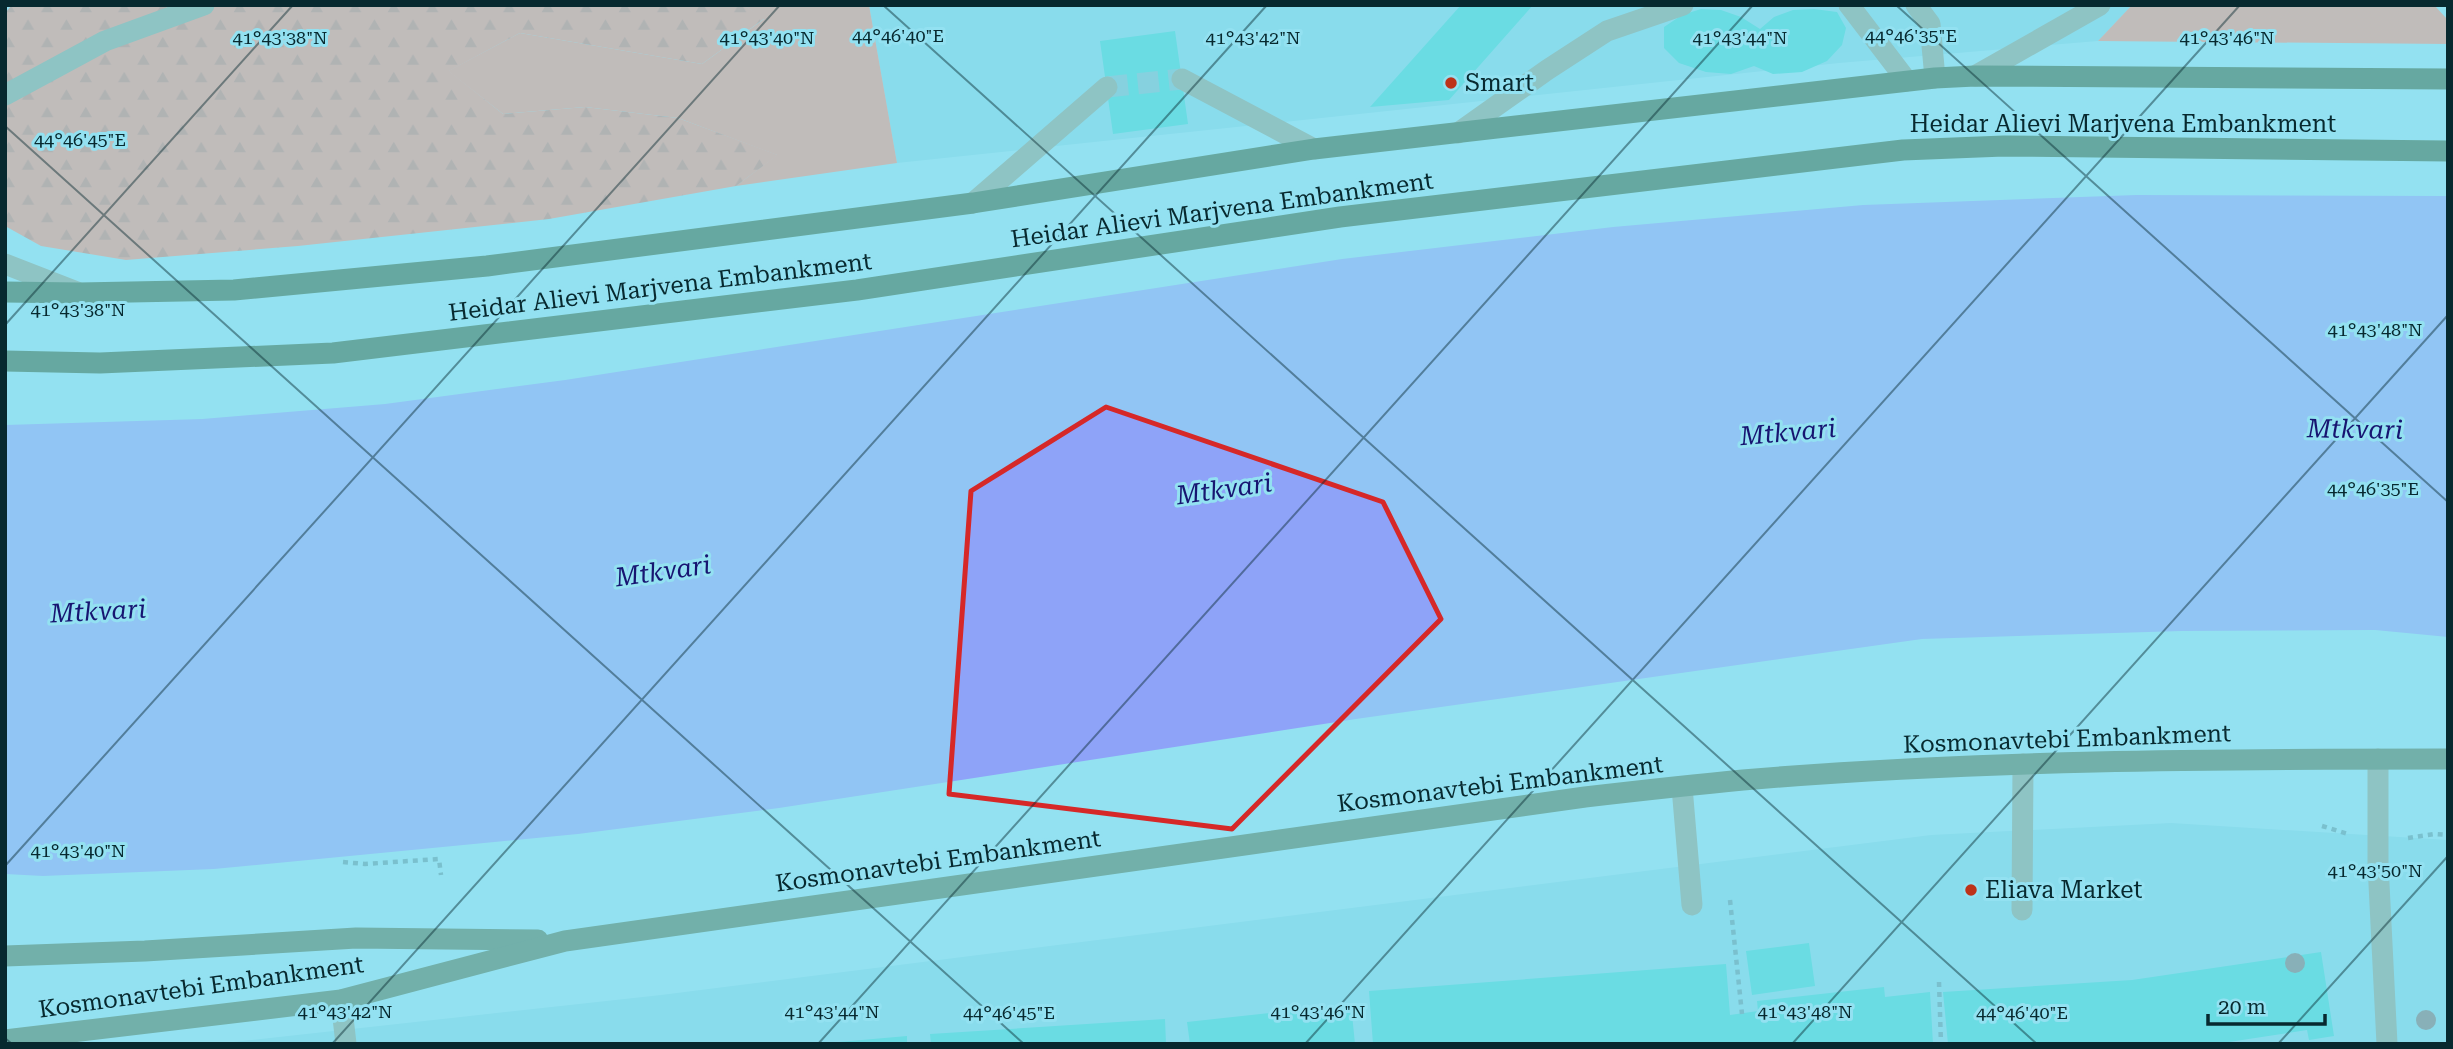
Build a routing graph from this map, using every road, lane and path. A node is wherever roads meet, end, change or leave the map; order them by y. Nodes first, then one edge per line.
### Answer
1 (204, 5) edge
2 (1683, 5) edge
3 (1849, 5) edge
4 (1916, 5) edge
5 (2100, 5) edge
6 (1975, 76) junction
7 (1935, 78) junction
8 (1182, 79) tunnel mouth
9 (2448, 79) edge
10 (1907, 81) junction
11 (1107, 87) tunnel mouth
12 (5, 95) edge
13 (1458, 133) junction
14 (1314, 149) junction
15 (2448, 151) edge
16 (973, 203) junction
17 (5, 264) edge
18 (5, 292) edge
19 (79, 293) junction
20 (5, 361) edge
21 (2378, 759) junction
22 (2448, 759) edge
23 (2023, 764) junction
24 (1682, 787) junction
25 (343, 862) dead end
26 (441, 875) dead end
27 (1730, 900) dead end
28 (1692, 905) dead end
29 (2022, 910) dead end
30 (565, 941) junction
31 (5, 956) edge
32 (1939, 982) dead end
33 (341, 1000) junction
34 (1742, 1014) dead end
35 (5, 1040) edge
36 (346, 1044) edge
37 (1941, 1044) edge
38 (2387, 1044) edge

1 - 12 street
2 - 13 street
3 - 10 street
4 - 7 street
5 - 6 street
6 - 7 highway, Heidar Alievi Marjvena Embankment
6 - 9 highway, Heidar Alievi Marjvena Embankment
7 - 10 highway, Heidar Alievi Marjvena Embankment
8 - 14 street
10 - 13 highway, Heidar Alievi Marjvena Embankment
11 - 16 street
13 - 14 highway, Heidar Alievi Marjvena Embankment
14 - 16 highway, Heidar Alievi Marjvena Embankment
15 - 20 highway, Heidar Alievi Marjvena Embankment
16 - 19 highway, Heidar Alievi Marjvena Embankment
17 - 19 street
18 - 19 highway, Heidar Alievi Marjvena Embankment
21 - 22 main road, Kosmonavtebi Embankment
21 - 23 main road, Kosmonavtebi Embankment
21 - 38 street
23 - 24 main road, Kosmonavtebi Embankment
23 - 29 street
24 - 28 street
24 - 30 main road, Kosmonavtebi Embankment
25 - 26 path
27 - 34 path
30 - 31 main road, Kosmonavtebi Embankment
30 - 33 main road, Kosmonavtebi Embankment
32 - 37 path
33 - 35 main road, Kosmonavtebi Embankment
33 - 36 street

